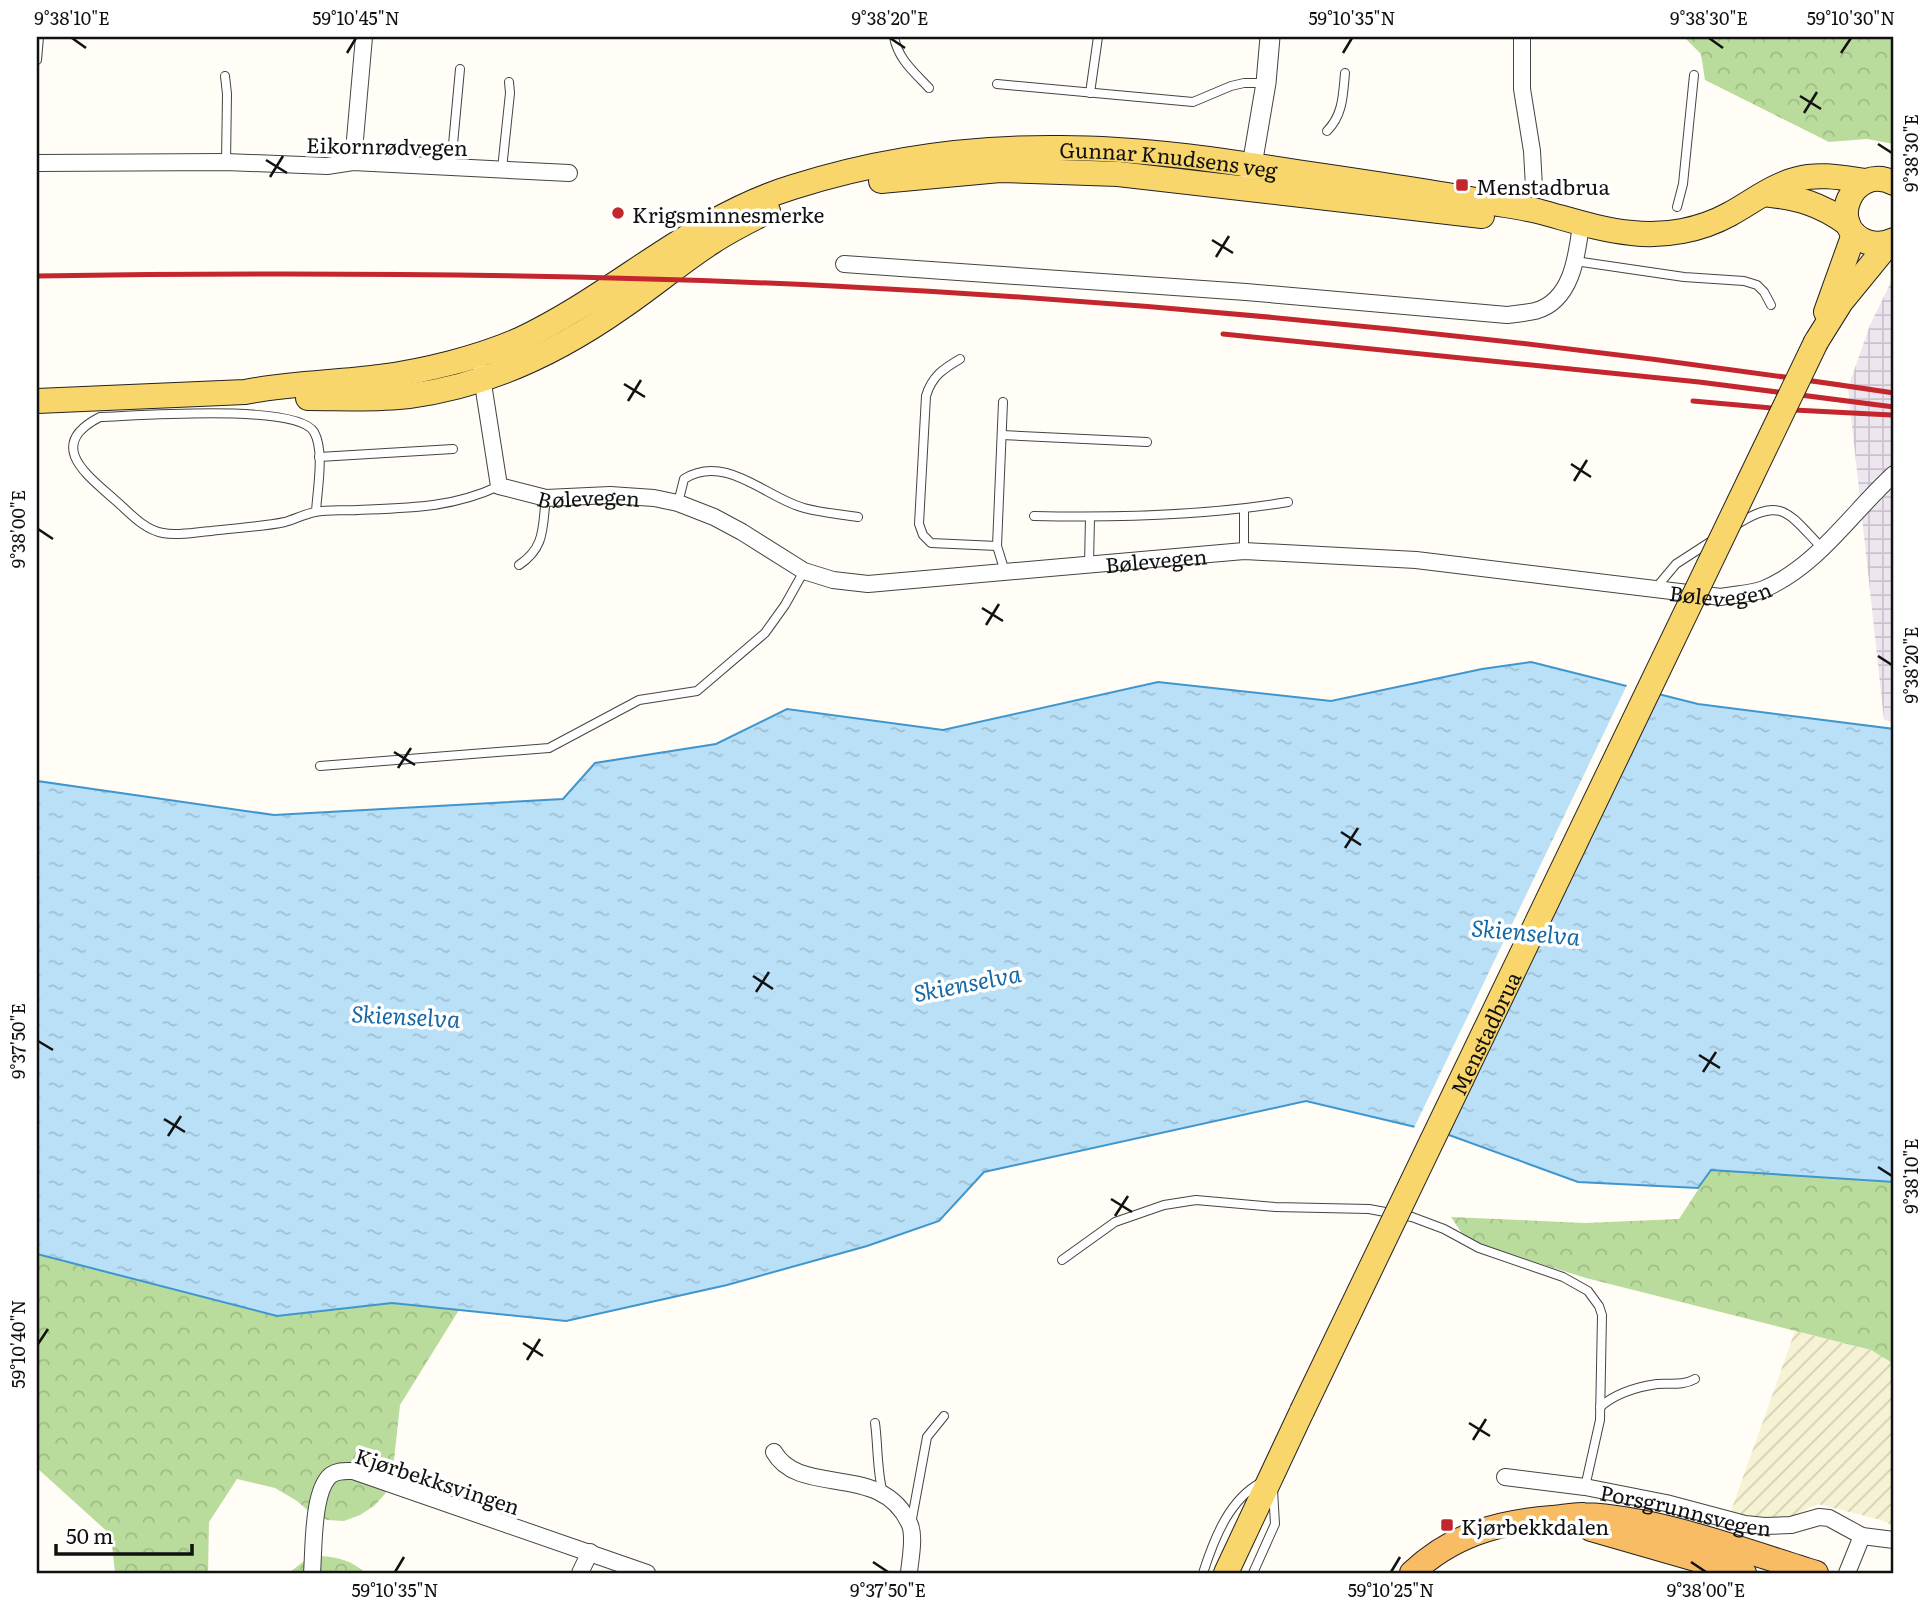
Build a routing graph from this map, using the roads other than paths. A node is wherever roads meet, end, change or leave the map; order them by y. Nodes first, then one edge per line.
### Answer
1 (39, 37) edge
2 (364, 37) edge
3 (894, 37) edge
4 (1098, 37) edge
5 (1270, 37) edge
6 (1522, 37) edge
7 (37, 60) edge
8 (460, 69) dead end
9 (1345, 73) dead end
10 (1694, 75) dead end
11 (225, 76) dead end
12 (509, 82) dead end
13 (1266, 83) junction
14 (997, 85) dead end
15 (929, 88) dead end
16 (1090, 93) junction
17 (1327, 131) dead end
18 (226, 162) junction
19 (353, 162) junction
20 (37, 163) edge
21 (451, 166) junction
22 (502, 169) junction
23 (569, 173) dead end
24 (1250, 177) junction
25 (1866, 181) junction
26 (1894, 183) edge
27 (1534, 187) dead end
28 (1763, 194) junction
29 (763, 205) junction
30 (1677, 207) dead end
31 (1581, 224) junction
32 (1851, 229) junction
33 (1892, 241) edge
34 (1575, 261) junction
35 (844, 264) dead end
36 (1771, 304) dead end
37 (1816, 342) junction
38 (479, 354) junction
39 (960, 359) dead end
40 (482, 380) junction
41 (245, 392) junction
42 (37, 401) edge
43 (1003, 402) dead end
44 (1002, 435) junction
45 (1147, 442) dead end
46 (453, 449) dead end
47 (320, 457) junction
48 (1894, 474) edge
49 (499, 486) junction
50 (546, 498) junction
51 (1288, 502) dead end
52 (678, 503) junction
53 (1244, 509) junction
54 (316, 512) junction
55 (1034, 516) dead end
56 (858, 517) dead end
57 (1090, 517) junction
58 (997, 546) junction
59 (1822, 548) junction
60 (1244, 551) junction
61 (519, 565) dead end
62 (1089, 565) junction
63 (804, 571) junction
64 (1005, 572) junction
65 (1655, 589) junction
66 (320, 766) dead end
67 (1062, 1260) dead end
68 (1695, 1379) dead end
69 (1600, 1407) junction
70 (944, 1416) dead end
71 (875, 1423) dead end
72 (774, 1452) dead end
73 (1505, 1477) dead end
74 (1271, 1478) junction
75 (1585, 1488) junction
76 (883, 1493) junction
77 (1553, 1518) junction
78 (911, 1527) junction
79 (1862, 1536) junction
80 (1894, 1540) edge
81 (590, 1552) junction
82 (312, 1573) edge
83 (580, 1573) edge
84 (646, 1573) edge
85 (909, 1573) edge
86 (1203, 1573) edge
87 (1226, 1573) edge
88 (1253, 1573) edge
89 (1412, 1573) edge
90 (1744, 1573) edge
91 (1816, 1573) edge
92 (1847, 1573) edge

1 - 7 lane
2 - 19 street
3 - 15 lane
4 - 16 lane
5 - 13 street
6 - 27 street
8 - 21 lane
9 - 17 lane
10 - 30 lane
11 - 18 lane
12 - 22 lane
13 - 16 lane
13 - 24 street
14 - 16 lane
18 - 19 street, Eikornrødvegen
18 - 20 street, Eikornrødvegen
19 - 21 street, Eikornrødvegen
21 - 22 street, Eikornrødvegen
22 - 23 street, Eikornrødvegen
24 - 29 main road, Gunnar Knudsens veg
24 - 31 main road, Gunnar Knudsens veg
25 - 26 main road, Gunnar Knudsens veg
25 - 28 main road, Gunnar Knudsens veg
25 - 32 main road, Menstadbrua
28 - 31 main road, Gunnar Knudsens veg
28 - 32 main road
29 - 38 main road
29 - 40 main road
31 - 34 street
32 - 33 main road
32 - 37 main road, Menstadbrua
33 - 37 main road, Menstadbrua
34 - 35 street
34 - 36 lane
37 - 74 main road, Menstadbrua, bridge
38 - 40 street
38 - 41 main road
39 - 58 lane
40 - 41 main road
40 - 49 street
41 - 42 main road
43 - 44 lane
44 - 45 lane
44 - 58 lane
46 - 47 lane
47 - 54 lane
47 - 54 lane
48 - 59 street, Bølevegen
49 - 50 street, Bølevegen
49 - 54 lane
50 - 52 street, Bølevegen
50 - 61 lane
51 - 53 lane
52 - 56 lane
52 - 63 street, Bølevegen
53 - 57 lane
53 - 60 lane
55 - 57 lane
57 - 62 lane
58 - 64 lane
59 - 65 street, Bølevegen
59 - 65 lane
60 - 62 street, Bølevegen
60 - 65 street, Bølevegen
62 - 64 street, Bølevegen
63 - 64 street, Bølevegen
63 - 66 lane
67 - 69 lane
68 - 69 lane
69 - 75 lane
70 - 78 lane
71 - 76 lane
72 - 76 street
73 - 75 street, Porsgrunnsvegen
74 - 86 lane
74 - 87 main road, Menstadbrua
74 - 88 lane
75 - 79 street, Porsgrunnsvegen
76 - 78 street
77 - 89 highway, Porsgrunnsvegen
77 - 90 highway, Porsgrunnsvegen
77 - 91 highway, Porsgrunnsvegen
78 - 85 street
79 - 80 street
79 - 92 street
81 - 82 street, Kjørbekksvingen
81 - 83 street
81 - 84 street, Kjørbekksvingen

